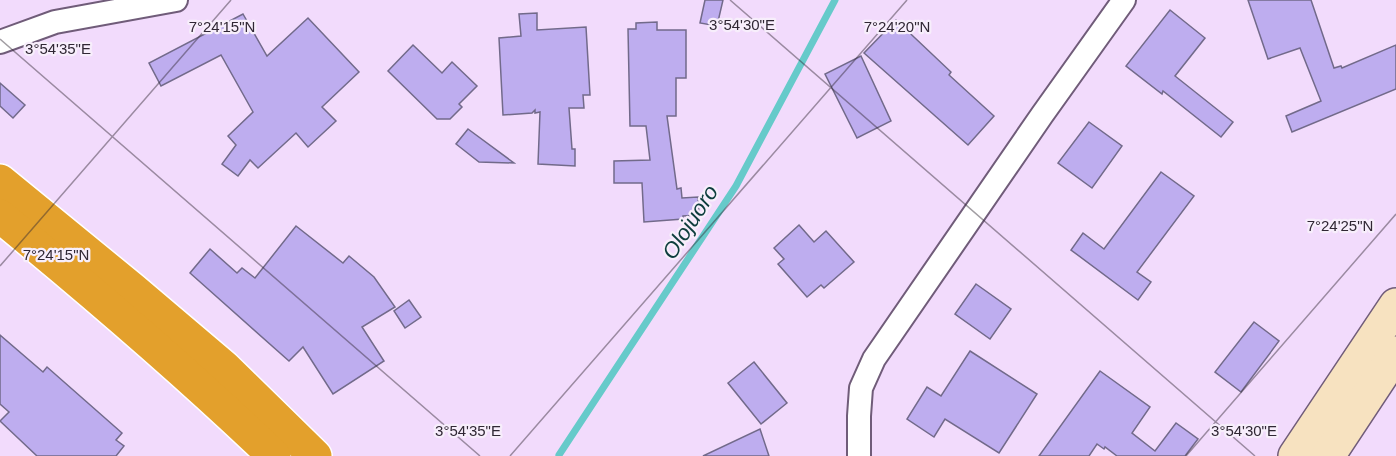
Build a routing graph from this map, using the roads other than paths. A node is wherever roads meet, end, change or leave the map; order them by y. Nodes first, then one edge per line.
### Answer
1 (176, 0) edge
2 (1124, 0) edge
3 (0, 42) edge
4 (0, 181) edge
5 (0, 216) edge
6 (1396, 305) edge
7 (1396, 352) edge
8 (274, 456) edge
9 (315, 456) edge
10 (859, 456) edge
11 (1296, 456) edge
12 (1328, 456) edge

1 - 3 street
2 - 10 street
4 - 9 highway
5 - 8 highway
6 - 11 main road
7 - 12 main road

